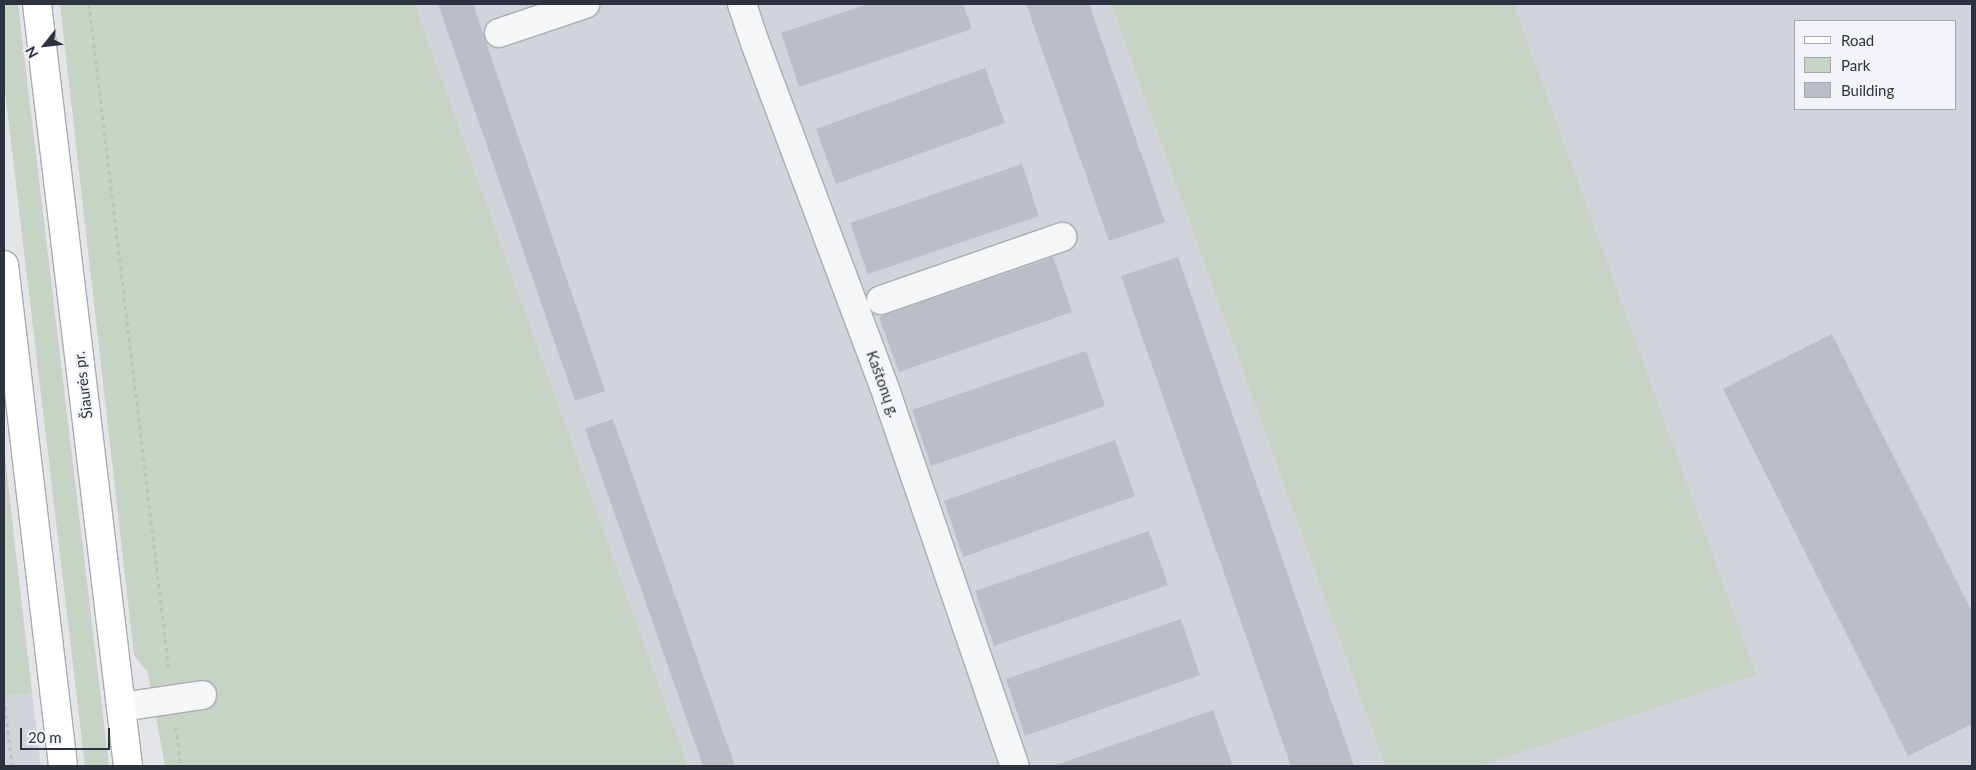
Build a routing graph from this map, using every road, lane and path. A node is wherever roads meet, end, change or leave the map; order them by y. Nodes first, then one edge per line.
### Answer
1 (37, 4) edge
2 (89, 4) edge
3 (585, 4) edge
4 (742, 4) edge
5 (499, 33) dead end
6 (1062, 237) dead end
7 (4, 265) edge
8 (881, 300) dead end
9 (202, 695) dead end
10 (4, 699) edge
11 (173, 699) junction
12 (121, 707) junction
13 (12, 766) edge
14 (63, 766) edge
15 (128, 766) edge
16 (181, 766) edge
17 (1015, 766) edge

1 - 12 main road, Šiaurės pr.
2 - 11 path
3 - 5 street
4 - 17 street, Kaštonų g.
6 - 8 street
7 - 14 main road
9 - 11 street
10 - 13 path
11 - 12 street
11 - 16 path
12 - 15 main road, Šiaurės pr.

